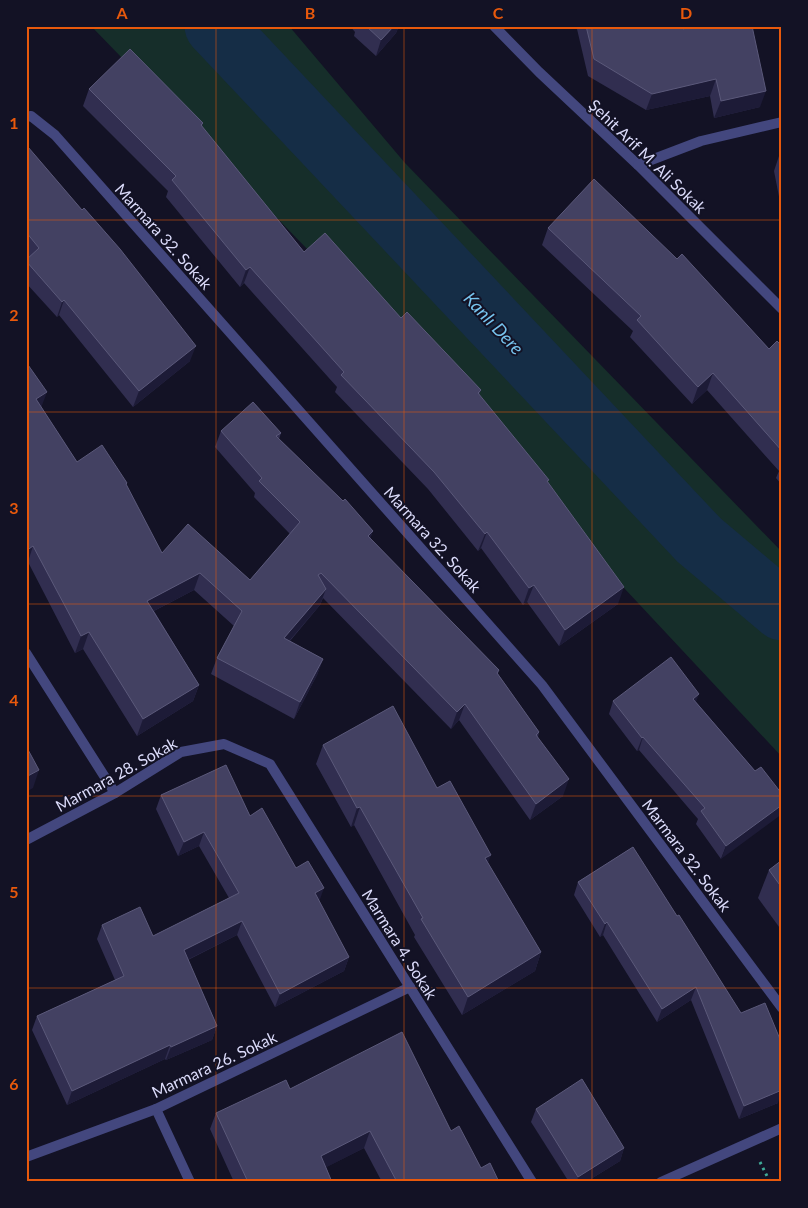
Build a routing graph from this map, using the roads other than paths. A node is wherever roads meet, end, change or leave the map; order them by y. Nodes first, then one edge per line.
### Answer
1 (494, 26) edge
2 (28, 117) edge
3 (782, 122) edge
4 (638, 165) junction
5 (782, 309) edge
6 (26, 653) edge
7 (224, 744) joint
8 (115, 793) junction
9 (26, 840) edge
10 (410, 987) junction
11 (782, 1008) edge
12 (156, 1109) junction
13 (782, 1128) edge
14 (26, 1157) edge
15 (190, 1182) edge
16 (532, 1182) edge
17 (661, 1182) edge

1 - 4 street, Şehit Arif M. Ali Sokak
2 - 11 street, Marmara 32. Sokak
3 - 4 street
4 - 5 street, Şehit Arif M. Ali Sokak
6 - 8 street
7 - 8 street, Marmara 28. Sokak
7 - 10 street, Marmara 4. Sokak
8 - 9 street, Marmara 28. Sokak
10 - 12 street, Marmara 26. Sokak
10 - 16 street, Marmara 4. Sokak
12 - 14 street, Marmara 26. Sokak
12 - 15 street
13 - 17 street

